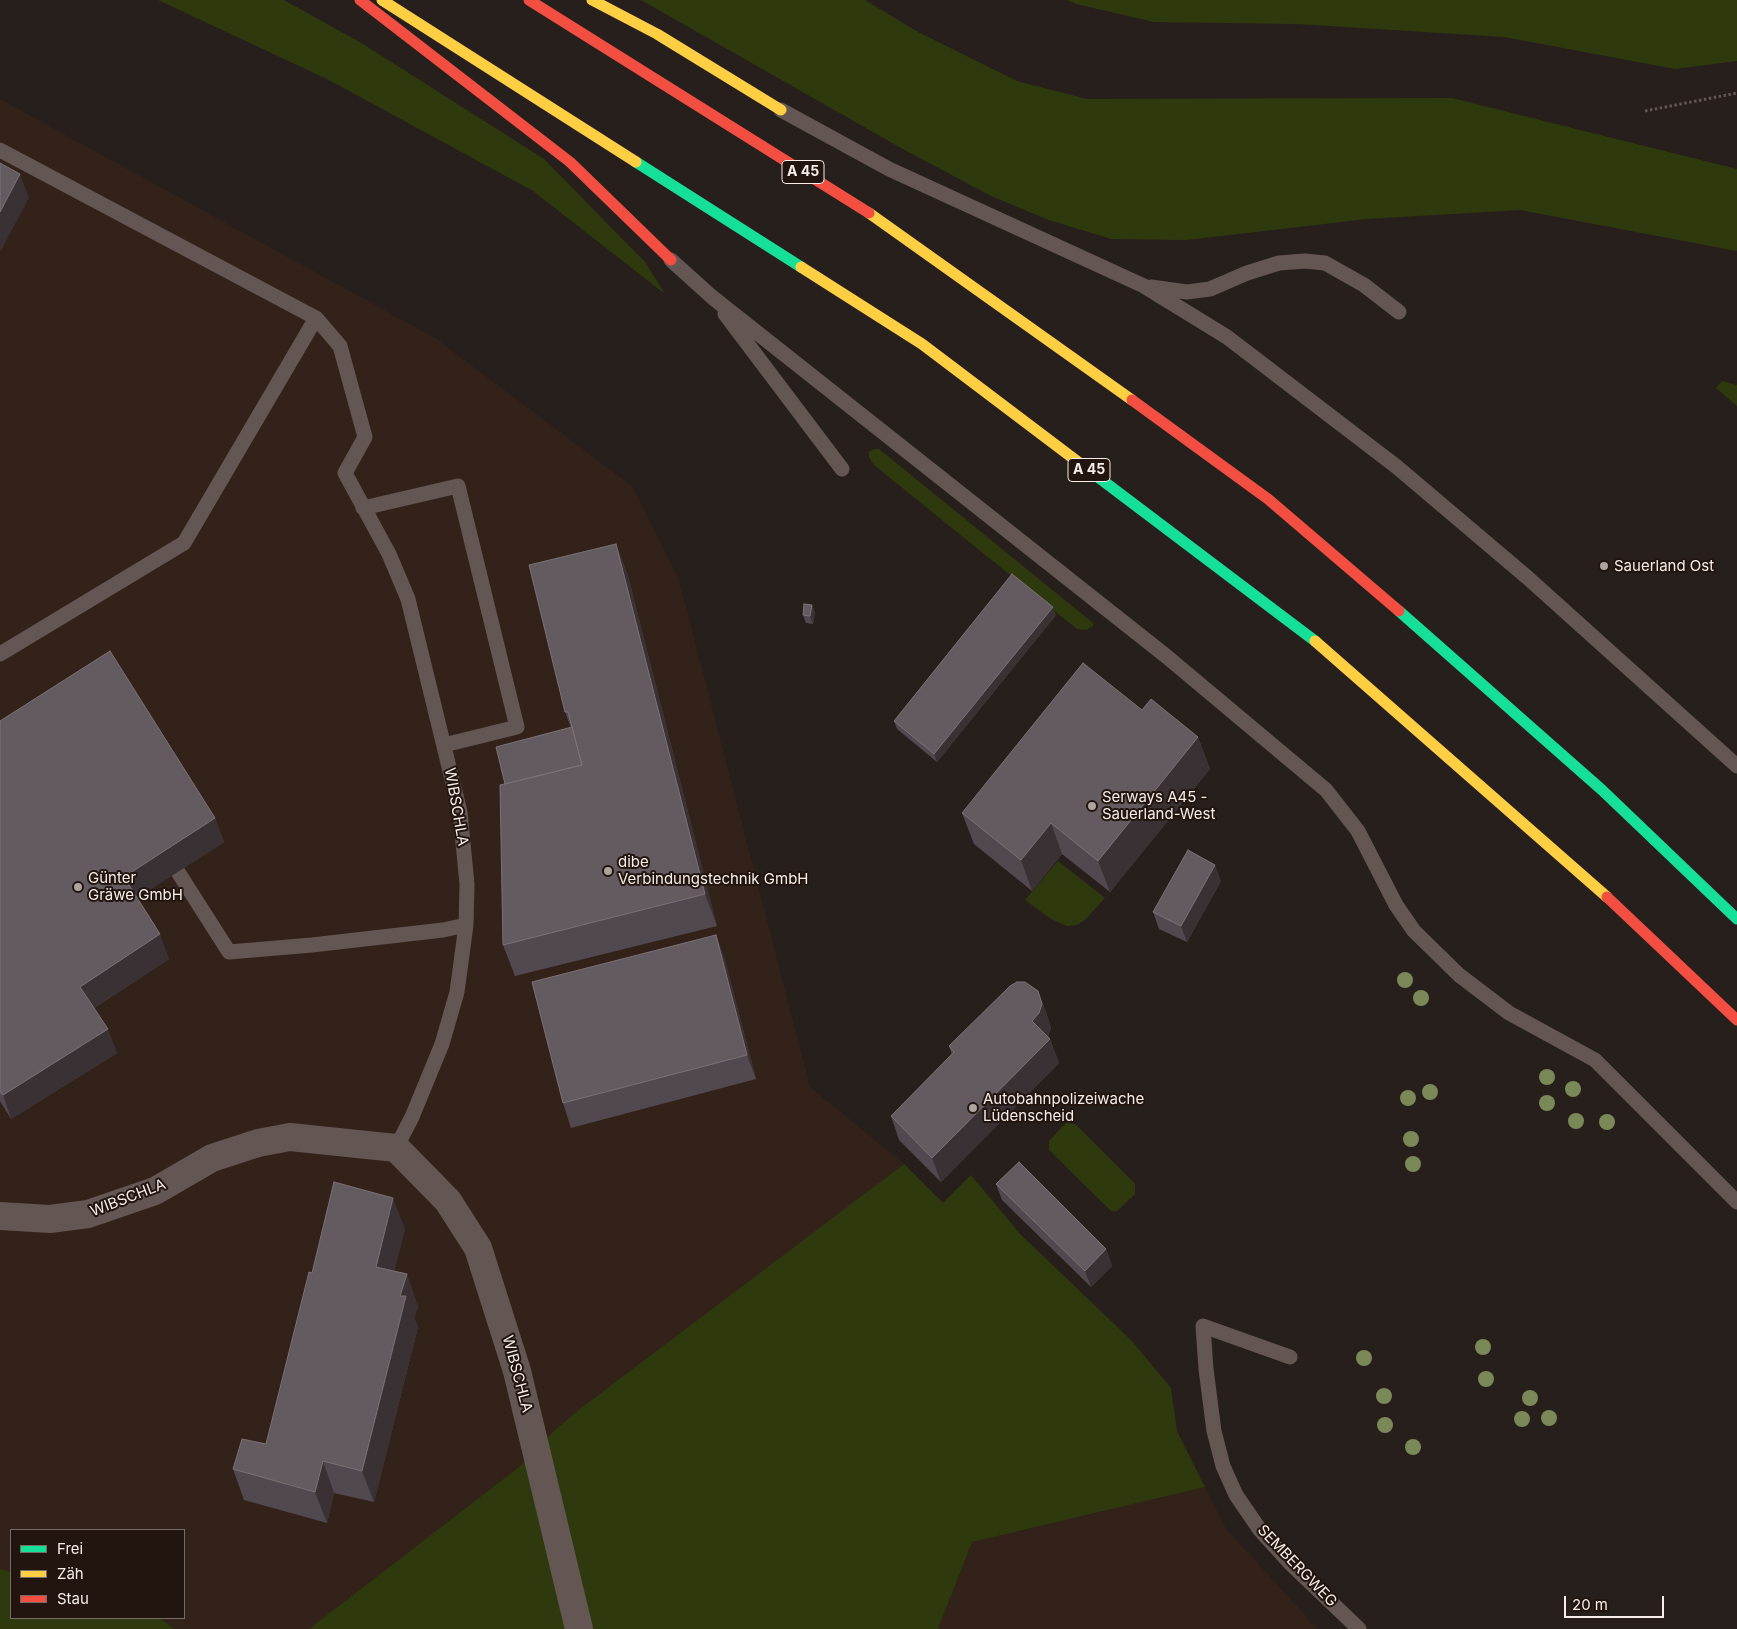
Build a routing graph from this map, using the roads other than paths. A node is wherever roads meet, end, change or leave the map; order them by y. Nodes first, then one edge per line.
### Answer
1 (360, 0) edge
2 (382, 0) edge
3 (529, 0) edge
4 (592, 0) edge
5 (781, 110) joint
6 (0, 150) edge
7 (671, 260) joint
8 (1144, 286) junction
9 (712, 297) junction
10 (1399, 312) dead end
11 (316, 318) junction
12 (842, 468) dead end
13 (363, 508) junction
14 (0, 654) edge
15 (444, 745) junction
16 (1737, 766) edge
17 (178, 872) dead end
18 (1737, 918) edge
19 (466, 924) junction
20 (1737, 1020) edge
21 (396, 1148) junction
22 (1737, 1202) edge
23 (0, 1216) edge
24 (1290, 1357) dead end
25 (579, 1629) edge
26 (1359, 1629) edge

1 - 7 highway
2 - 20 highway, A 45
3 - 18 highway, A 45
4 - 5 highway
5 - 8 lane
6 - 11 lane
7 - 9 lane
8 - 10 lane
8 - 16 lane
9 - 12 lane
9 - 22 lane
11 - 13 lane, WIBSCHLA
11 - 14 lane
13 - 15 lane, WIBSCHLA
13 - 15 lane
15 - 19 lane, WIBSCHLA
17 - 19 lane
19 - 21 lane, WIBSCHLA
21 - 23 street, WIBSCHLA
21 - 25 street, WIBSCHLA
24 - 26 lane, SEMBERGWEG

